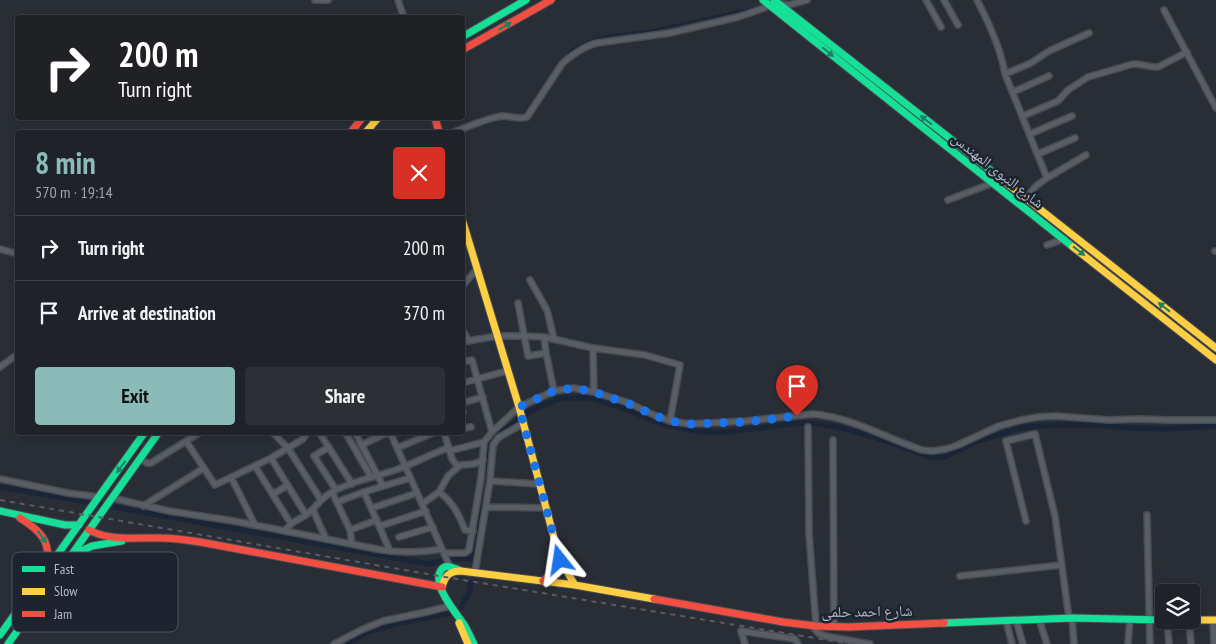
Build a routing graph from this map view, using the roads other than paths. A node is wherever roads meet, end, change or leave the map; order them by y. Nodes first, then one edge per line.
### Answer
1 (315, 0) edge
2 (328, 0) edge
3 (398, 0) edge
4 (526, 0) edge
5 (551, 0) edge
6 (807, 0) edge
7 (926, 0) edge
8 (944, 0) edge
9 (977, 0) edge
10 (772, 1) edge
11 (1164, 10) dead end
12 (403, 15) edge
13 (958, 25) dead end
14 (941, 27) dead end
15 (1088, 33) dead end
16 (465, 35) edge
17 (465, 48) edge
18 (1187, 52) junction
19 (1005, 74) junction
20 (1049, 76) dead end
21 (869, 80) junction
22 (1013, 92) junction
23 (1216, 108) edge
24 (1023, 116) junction
25 (1072, 116) dead end
26 (360, 120) edge
27 (376, 120) edge
28 (353, 130) edge
29 (368, 130) edge
30 (460, 130) edge
31 (1030, 134) junction
32 (1075, 138) dead end
33 (1038, 154) junction
34 (1086, 155) dead end
35 (1047, 178) junction
36 (993, 183) junction
37 (1025, 199) junction
38 (948, 200) dead end
39 (465, 229) edge
40 (1064, 239) junction
41 (1047, 245) dead end
42 (0, 248) edge
43 (15, 253) edge
44 (477, 269) junction
45 (530, 280) dead end
46 (465, 283) edge
47 (518, 303) dead end
48 (1183, 322) junction
49 (1178, 329) junction
50 (1194, 331) junction
51 (497, 336) junction
52 (525, 336) junction
53 (544, 337) junction
54 (554, 339) junction
55 (1189, 339) junction
56 (466, 341) edge
57 (594, 348) junction
58 (1216, 348) edge
59 (546, 353) junction
60 (15, 356) edge
61 (1216, 360) edge
62 (465, 361) edge
63 (0, 367) edge
64 (507, 371) junction
65 (478, 379) junction
66 (465, 382) edge
67 (554, 391) junction
68 (594, 392) junction
69 (482, 398) junction
70 (465, 402) edge
71 (520, 408) junction
72 (1216, 420) edge
73 (523, 421) junction
74 (670, 421) junction
75 (471, 426) dead end
76 (465, 427) edge
77 (808, 427) dead end
78 (492, 432) junction
79 (143, 435) edge
80 (155, 435) edge
81 (196, 435) edge
82 (275, 435) edge
83 (280, 435) edge
84 (305, 435) edge
85 (321, 435) edge
86 (347, 435) edge
87 (356, 435) edge
88 (383, 435) edge
89 (390, 435) edge
90 (428, 435) edge
91 (445, 435) edge
92 (278, 438) junction
93 (833, 440) dead end
94 (186, 441) junction
95 (484, 442) junction
96 (361, 445) junction
97 (329, 447) junction
98 (288, 448) junction
99 (397, 448) junction
100 (449, 449) junction
101 (271, 458) junction
102 (140, 459) junction
103 (483, 460) junction
104 (255, 466) junction
105 (405, 466) junction
106 (458, 467) junction
107 (204, 468) junction
108 (378, 475) junction
109 (231, 477) junction
110 (371, 477) junction
111 (410, 478) junction
112 (0, 479) edge
113 (490, 481) junction
114 (352, 484) junction
115 (539, 484) junction
116 (288, 485) junction
117 (383, 486) junction
118 (334, 491) junction
119 (364, 492) junction
120 (439, 492) junction
121 (418, 493) junction
122 (273, 494) junction
123 (98, 499) junction
124 (321, 500) junction
125 (110, 501) junction
126 (337, 502) junction
127 (422, 504) junction
128 (143, 506) junction
129 (487, 506) junction
130 (372, 508) junction
131 (546, 508) junction
132 (312, 510) junction
133 (0, 511) edge
134 (426, 511) junction
135 (13, 514) junction
136 (306, 515) junction
137 (1147, 515) dead end
138 (377, 520) junction
139 (1026, 521) dead end
140 (291, 524) junction
141 (79, 525) junction
142 (255, 525) junction
143 (380, 526) junction
144 (433, 527) junction
145 (89, 530) junction
146 (350, 530) junction
147 (284, 531) junction
148 (473, 531) junction
149 (399, 537) dead end
150 (130, 539) junction
151 (326, 539) junction
152 (352, 544) junction
153 (390, 551) junction
154 (49, 552) edge
155 (60, 552) edge
156 (74, 552) edge
157 (79, 552) edge
158 (443, 552) junction
159 (560, 560) junction
160 (1061, 565) junction
161 (449, 566) junction
162 (475, 572) junction
163 (960, 576) dead end
164 (542, 581) junction
165 (575, 586) junction
166 (442, 587) junction
167 (450, 606) junction
168 (12, 618) edge
169 (458, 618) junction
170 (1070, 618) junction
171 (1039, 619) junction
172 (1130, 619) junction
173 (1006, 620) junction
174 (1016, 620) junction
175 (1149, 620) junction
176 (1155, 620) edge
177 (1200, 620) edge
178 (1214, 620) edge
179 (814, 626) junction
180 (834, 627) junction
181 (1166, 629) edge
182 (1190, 629) edge
183 (17, 632) edge
184 (0, 635) edge
185 (775, 636) junction
186 (8, 644) edge
187 (334, 644) edge
188 (468, 644) edge
189 (474, 644) edge
190 (745, 644) edge
191 (778, 644) edge
192 (798, 644) edge
193 (870, 644) edge
194 (1012, 644) edge
195 (1023, 644) edge
196 (1047, 644) edge
197 (1074, 644) edge
198 (1128, 644) edge
199 (1150, 644) edge
200 (1169, 644) edge
201 (1191, 644) edge
202 (1214, 644) edge

1 - 2 street
3 - 12 street
4 - 16 main road
17 -> 5 main road
6 - 10 street
7 - 14 street
8 - 13 street
9 - 19 street
10 - 21 main road, شارع النبوى المهندس
10 - 30 street
11 - 18 street
15 - 19 street
18 - 23 street
18 - 24 street
19 - 22 street
20 - 22 street
21 - 36 main road, شارع النبوى المهندس
37 -> 21 main road, شارع النبوى المهندس
22 - 24 street
24 - 31 street
25 - 31 street
26 - 28 main road
27 - 29 main road
31 - 33 street
32 - 33 street
33 - 35 street
34 - 35 street
35 - 37 street
36 - 38 street
36 - 40 main road, شارع النبوى المهندس
48 -> 37 main road, شارع النبوى المهندس
39 - 44 main road
40 - 41 street
40 -> 49 main road, شارع النبوى المهندس
42 - 43 street
44 - 46 street
44 - 51 main road
45 - 54 street
47 - 52 street
48 - 49 main road
48 - 50 main road, شارع النبوى المهندس
49 - 55 main road, شارع النبوى المهندس
50 - 55 main road
50 - 58 main road, شارع النبوى المهندس
51 - 52 street
51 - 56 street
51 - 64 main road
52 - 53 street
52 - 59 street
53 - 54 street
53 - 59 street
54 - 57 street
55 - 61 main road, شارع النبوى المهندس
57 - 68 street
57 - 74 street
59 - 67 street
60 - 63 street
62 - 65 street
64 - 65 street
64 - 71 main road
65 - 66 street
65 - 69 street
67 - 68 street
67 - 71 street
68 - 74 street
69 - 70 street
69 - 78 street
71 - 73 main road
71 - 78 street
72 - 74 street
73 - 113 street
73 - 115 main road
75 - 76 street
77 - 179 street
78 - 95 street
79 -> 123 main road
80 - 102 main road
81 - 94 street
82 - 92 street
83 - 92 street
84 - 98 street
85 - 97 street
86 - 110 street
87 - 96 street
88 - 96 street
89 - 99 street
90 - 99 street
91 - 100 street
92 - 98 street
93 - 180 street
94 - 102 street
94 - 107 street
95 - 100 street
95 - 103 street
96 - 108 street
97 - 114 street
97 - 118 street
98 - 101 street
98 - 124 street
99 - 105 street
100 - 105 street
100 - 106 street
101 - 104 street
101 - 116 street
102 - 125 main road
103 - 106 street
103 - 148 street
104 - 109 street
104 - 122 street
105 - 108 street
105 - 111 street
106 - 120 street
107 - 109 street
107 - 128 street
108 - 110 street
108 - 117 street
109 - 142 street
110 - 114 street
111 - 117 street
111 - 121 street
112 - 123 street
113 - 115 street
113 - 129 street
114 - 118 street
115 - 131 main road
116 - 122 street
116 - 136 street
117 - 119 street
118 - 124 street
118 - 126 street
119 - 126 street
119 - 130 street
120 - 127 street
120 - 148 street
121 - 127 street
121 - 130 street
122 - 140 street
123 - 141 main road
124 - 132 street
125 - 128 street
125 - 145 main road
126 - 146 street
127 - 134 street
128 - 142 street
129 - 131 street
129 - 162 street
130 - 138 street
131 - 159 main road
132 - 136 street
132 - 151 street
133 - 135 main road
134 - 143 street
134 - 144 street
135 - 141 main road
135 -> 154 main road
136 - 140 street
137 - 175 street
138 - 143 street
138 - 146 street
139 - 160 street
140 - 147 street
141 - 155 main road
142 - 147 street
143 - 153 street
144 - 149 street
144 - 158 street
145 - 150 main road
145 - 156 main road
146 - 152 street
147 - 151 street
148 - 158 street
150 - 157 main road
150 - 166 main road
151 - 152 street
152 - 153 street
153 - 158 street
158 - 161 street
159 - 164 main road
159 - 165 main road
160 - 163 street
160 - 170 street
161 - 162 main road, شارع احمد حلمى
161 - 166 main road
162 - 164 main road, شارع احمد حلمى
164 - 165 main road, شارع احمد حلمى
165 - 179 main road, شارع احمد حلمى
166 - 167 main road
167 - 169 main road
167 - 187 street
168 - 184 main road
169 - 188 main road
169 - 189 main road
170 - 171 main road, شارع احمد حلمى
170 - 172 main road, شارع احمد حلمى
170 - 197 street
171 - 174 main road, شارع احمد حلمى
171 - 196 street
172 - 175 main road, شارع احمد حلمى
172 - 198 street
173 - 174 main road, شارع احمد حلمى
173 - 180 main road, شارع احمد حلمى
173 - 194 street
174 - 195 street
175 - 176 main road, شارع احمد حلمى
175 - 199 street
177 - 178 main road
178 - 202 street
179 - 180 main road, شارع احمد حلمى
179 - 193 street
181 - 200 street
182 - 201 street
183 - 186 main road
185 - 190 street
185 - 191 street
185 - 192 street

